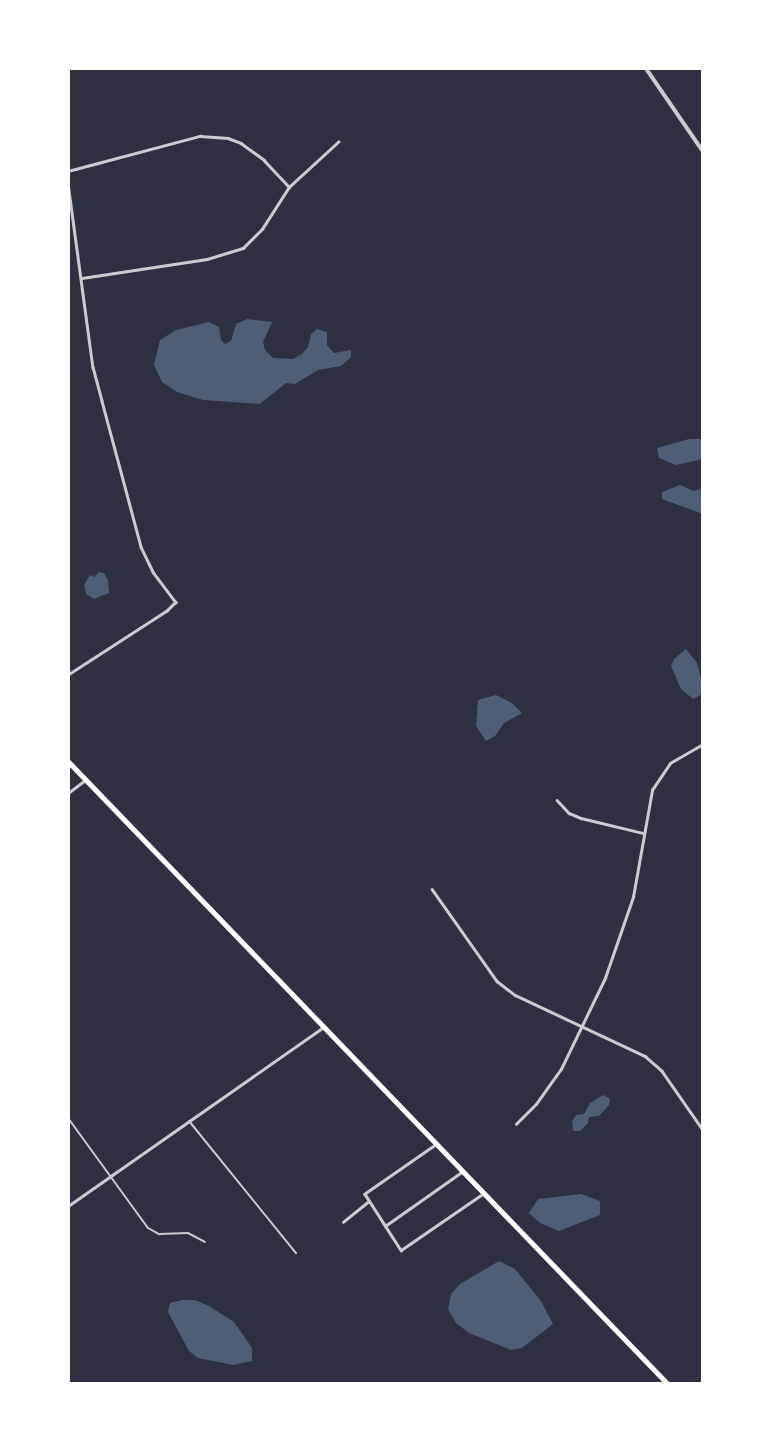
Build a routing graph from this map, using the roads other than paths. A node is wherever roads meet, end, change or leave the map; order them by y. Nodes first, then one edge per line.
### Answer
1 (646, 68) edge
2 (338, 142) dead end
3 (703, 151) edge
4 (68, 171) edge
5 (68, 183) edge
6 (289, 187) junction
7 (82, 278) junction
8 (68, 675) edge
9 (703, 744) edge
10 (68, 761) edge
11 (86, 779) junction
12 (68, 793) edge
13 (558, 800) dead end
14 (643, 833) junction
15 (432, 889) dead end
16 (324, 1027) junction
17 (583, 1027) junction
18 (68, 1118) edge
19 (189, 1121) junction
20 (516, 1124) dead end
21 (703, 1130) edge
22 (437, 1144) junction
23 (463, 1171) junction
24 (111, 1176) junction
25 (484, 1193) junction
26 (368, 1202) junction
27 (68, 1206) edge
28 (343, 1222) dead end
29 (385, 1226) junction
30 (205, 1242) dead end
31 (296, 1253) dead end
32 (668, 1384) edge

1 - 3 street
2 - 6 street
4 - 6 street
5 - 7 street
6 - 7 street
7 - 8 street
9 - 14 street
10 - 11 main road
11 - 12 street
11 - 16 main road
13 - 14 street
14 - 17 street
15 - 17 street
16 - 19 street
16 - 22 main road
17 - 20 street
17 - 21 street
18 - 24 lane
19 - 24 street
19 - 31 lane
22 - 23 main road
22 - 26 street
23 - 25 main road
23 - 29 street
24 - 27 street
24 - 30 lane
25 - 29 street
25 - 32 main road
26 - 28 street
26 - 29 street

